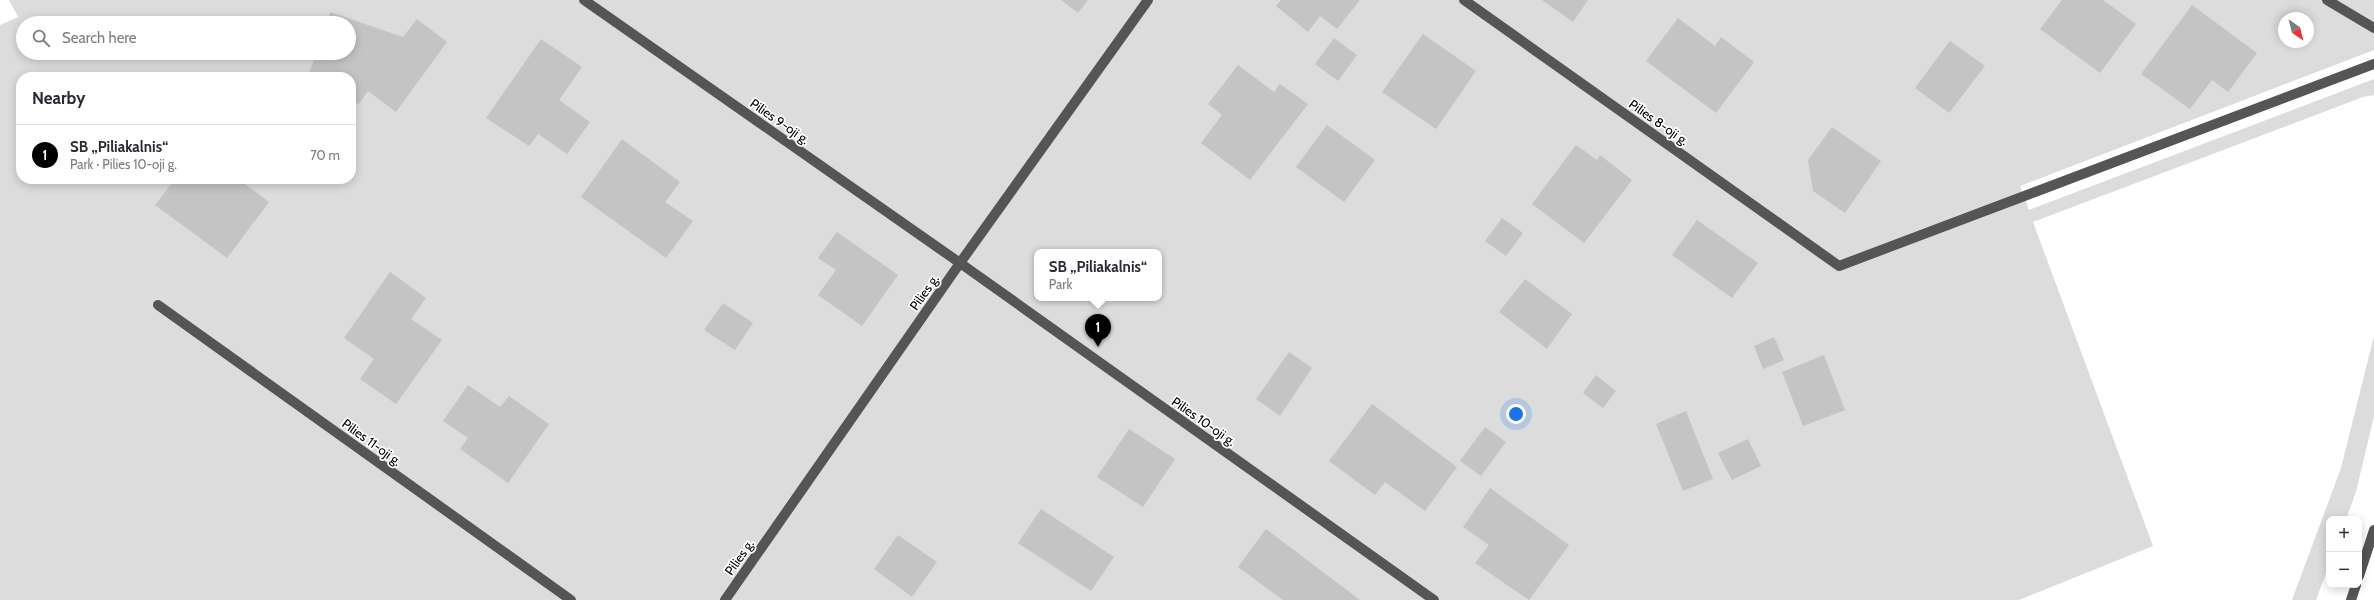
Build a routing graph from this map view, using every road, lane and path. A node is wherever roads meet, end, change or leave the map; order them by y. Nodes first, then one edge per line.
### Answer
1 (584, 0) edge
2 (1148, 0) edge
3 (1464, 0) edge
4 (2327, 0) edge
5 (2374, 28) edge
6 (2374, 64) edge
7 (960, 263) junction
8 (158, 305) dead end
9 (2374, 530) edge
10 (2362, 567) edge
11 (2355, 588) edge
12 (571, 600) edge
13 (725, 600) edge
14 (1434, 600) edge
15 (2351, 600) edge

1 - 7 street, Pilies 9-oji g.
2 - 7 street, Pilies g.
3 - 6 street, Pilies 8-oji g.
4 - 5 street
7 - 13 street, Pilies g.
7 - 14 street, Pilies 10-oji g.
8 - 12 street, Pilies 11-oji g.
9 - 10 street
11 - 15 street

